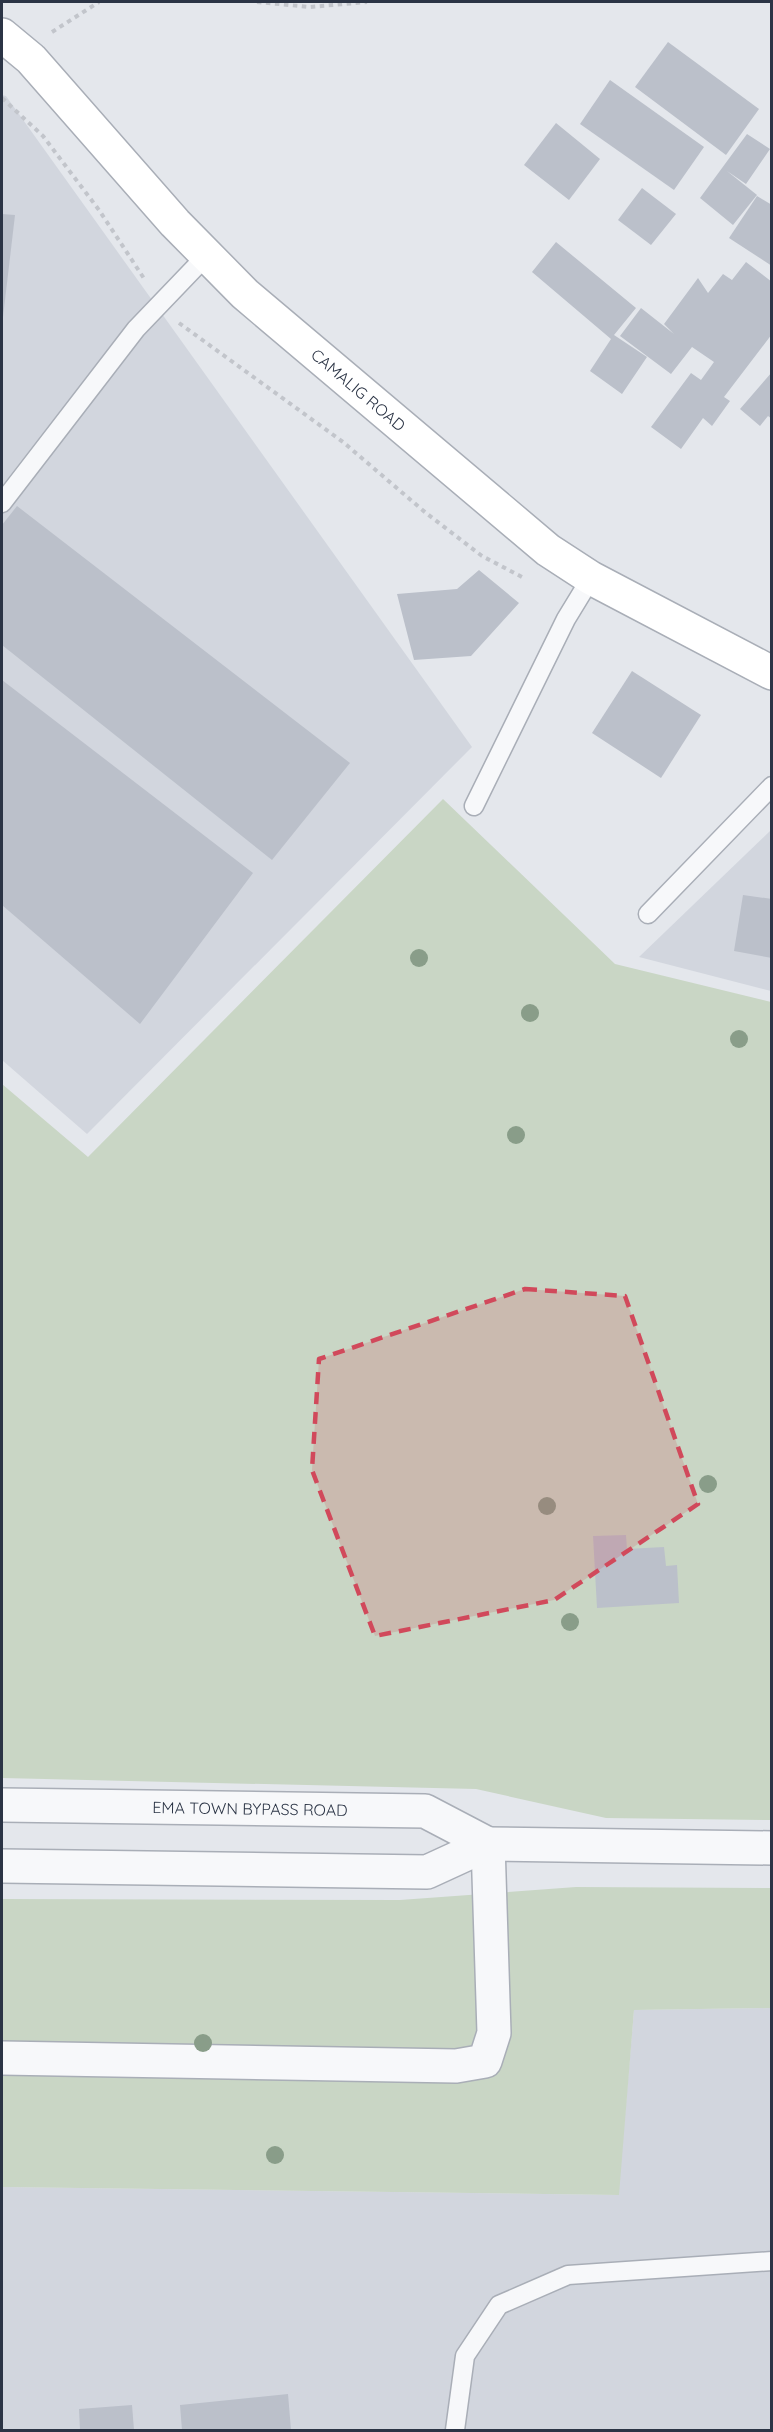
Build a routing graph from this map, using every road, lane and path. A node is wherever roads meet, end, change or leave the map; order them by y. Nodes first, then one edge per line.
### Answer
1 (99, 2) edge
2 (257, 2) edge
3 (367, 2) edge
4 (2, 35) edge
5 (31, 59) junction
6 (206, 256) junction
7 (2, 502) edge
8 (591, 578) junction
9 (771, 673) edge
10 (771, 786) edge
11 (474, 807) dead end
12 (648, 914) dead end
13 (2, 1804) edge
14 (488, 1844) junction
15 (771, 1848) edge
16 (2, 1866) edge
17 (2, 2058) edge
18 (771, 2261) edge
19 (455, 2430) edge

1 - 5 path
2 - 3 path
4 - 5 main road, CAMALIG ROAD
5 - 6 main road, CAMALIG ROAD
6 - 7 lane
6 - 8 main road, CAMALIG ROAD
8 - 9 main road, CAMALIG ROAD
8 - 11 lane
10 - 12 lane
13 - 14 street, EMA TOWN BYPASS ROAD
14 - 15 street, EMA TOWN BYPASS ROAD
14 - 16 street, EMA TOWN BYPASS ROAD
14 - 17 street
18 - 19 lane

